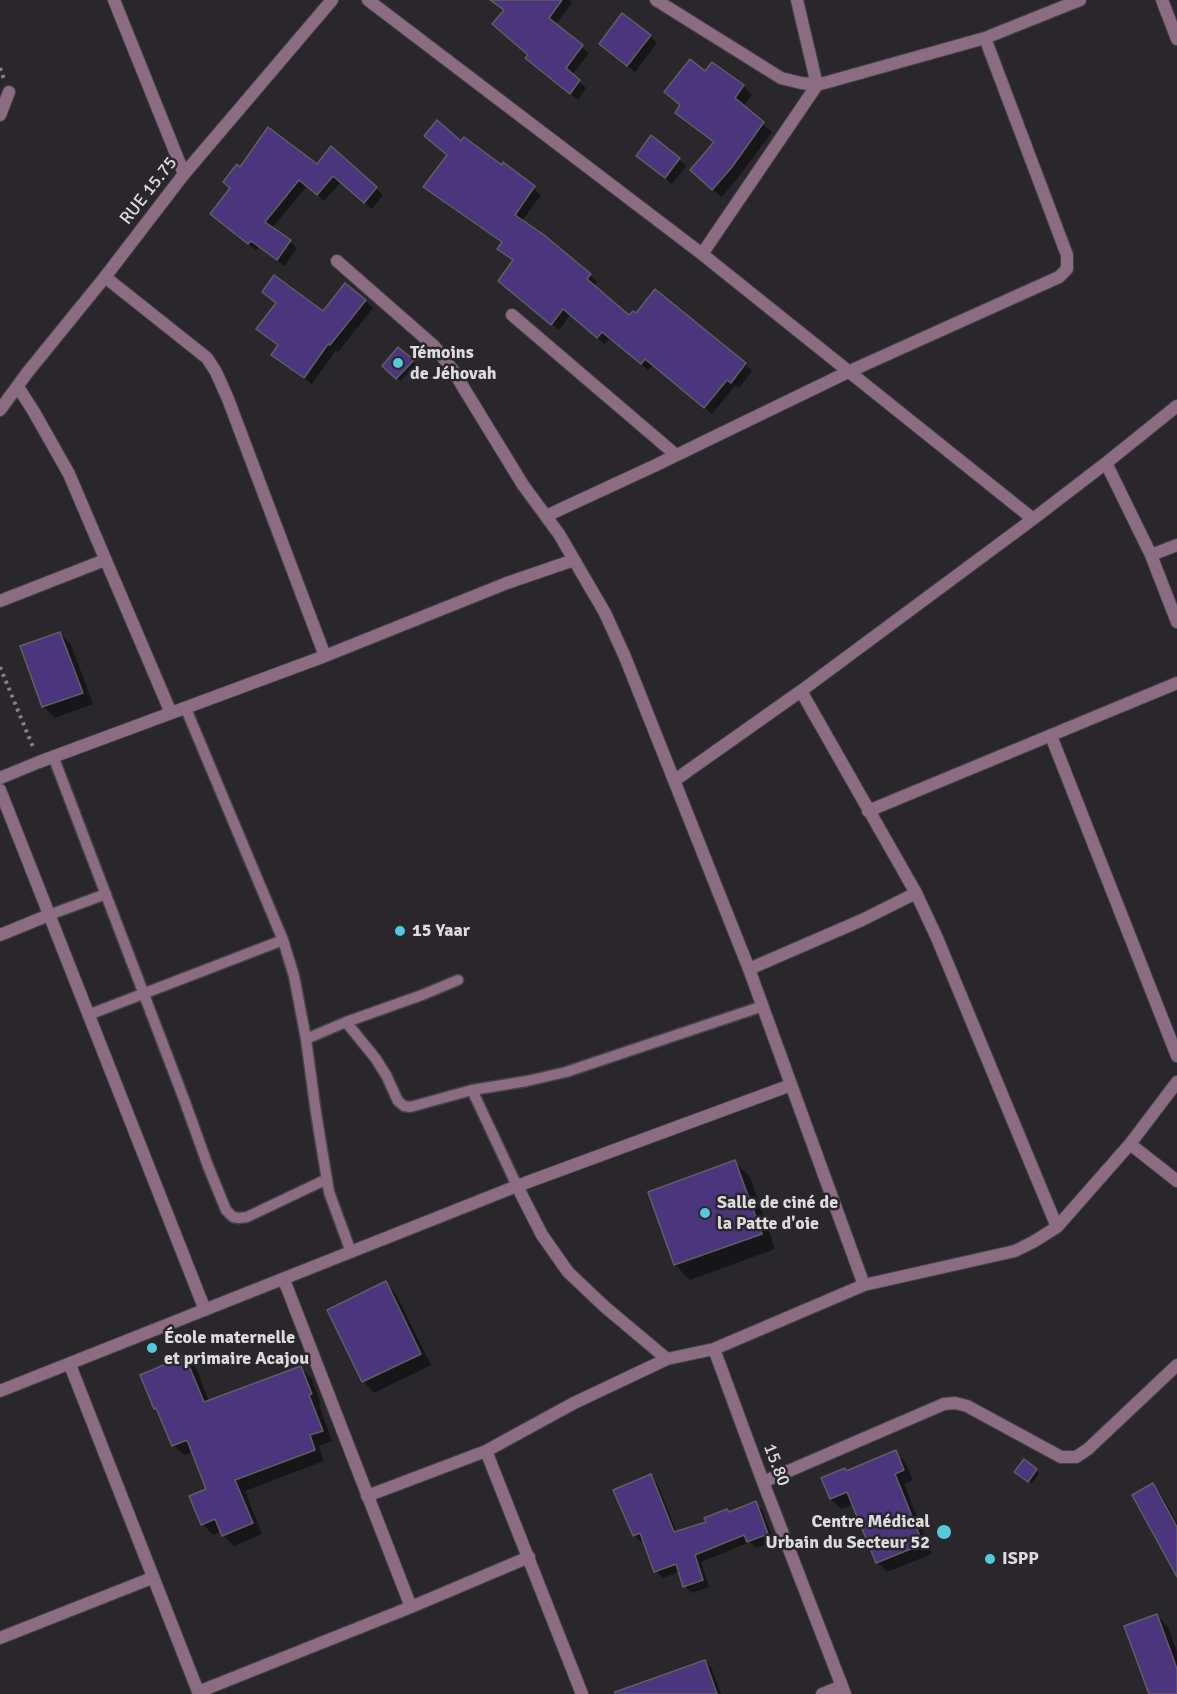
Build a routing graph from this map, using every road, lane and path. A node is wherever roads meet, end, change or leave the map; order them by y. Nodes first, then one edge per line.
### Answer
1 (114, 0) edge
2 (332, 0) edge
3 (368, 0) edge
4 (656, 0) edge
5 (797, 0) edge
6 (1080, 0) edge
7 (1162, 0) edge
8 (985, 38) junction
9 (1177, 39) edge
10 (817, 85) junction
11 (0, 96) edge
12 (0, 115) edge
13 (184, 174) junction
14 (702, 254) junction
15 (337, 261) dead end
16 (105, 277) junction
17 (512, 315) dead end
18 (848, 372) junction
19 (18, 387) junction
20 (1177, 406) edge
21 (0, 410) edge
22 (676, 455) junction
23 (1106, 463) junction
24 (546, 516) junction
25 (1033, 519) junction
26 (1177, 545) edge
27 (1151, 555) junction
28 (105, 560) junction
29 (574, 560) junction
30 (0, 601) edge
31 (1177, 622) edge
32 (325, 656) junction
33 (0, 667) edge
34 (1177, 683) edge
35 (801, 691) junction
36 (186, 708) junction
37 (171, 713) junction
38 (1051, 735) junction
39 (53, 756) junction
40 (39, 762) junction
41 (0, 778) edge
42 (675, 780) junction
43 (0, 790) edge
44 (868, 811) junction
45 (916, 893) junction
46 (106, 894) junction
47 (49, 915) junction
48 (0, 935) edge
49 (283, 940) junction
50 (749, 969) junction
51 (458, 980) dead end
52 (144, 994) junction
53 (763, 1006) junction
54 (88, 1015) junction
55 (346, 1022) junction
56 (306, 1039) junction
57 (1177, 1056) edge
58 (1177, 1082) edge
59 (791, 1085) junction
60 (472, 1090) junction
61 (1130, 1144) junction
62 (327, 1179) junction
63 (1177, 1181) edge
64 (517, 1186) junction
65 (1057, 1227) junction
66 (351, 1252) junction
67 (284, 1280) junction
68 (864, 1285) junction
69 (205, 1310) junction
70 (714, 1349) junction
71 (667, 1359) junction
72 (70, 1365) junction
73 (1177, 1365) edge
74 (0, 1392) edge
75 (486, 1450) junction
76 (763, 1482) junction
77 (367, 1496) junction
78 (529, 1557) junction
79 (152, 1578) junction
80 (411, 1607) junction
81 (0, 1638) edge
82 (844, 1690) edge
83 (199, 1693) edge
84 (582, 1694) edge
85 (822, 1694) edge

1 - 13 street
2 - 13 street, RUE 15.75
3 - 14 street
4 - 10 street
5 - 10 street
6 - 8 street
7 - 9 street
8 - 10 street
8 - 18 street
10 - 14 street
11 - 12 street
13 - 16 street, RUE 15.75
14 - 18 street
15 - 24 street
16 - 19 street, RUE 15.75
16 - 32 street
17 - 22 street
18 - 22 street
18 - 25 street
19 - 21 street, RUE 15.75
19 - 28 street
20 - 23 street
22 - 24 street
23 - 25 street
23 - 27 street
24 - 29 street
25 - 35 street
26 - 27 street
27 - 31 street
28 - 30 street
28 - 37 street
29 - 32 street
29 - 42 street
32 - 36 street
33 - 40 path
34 - 38 street
35 - 42 street
35 - 44 street
36 - 37 street
36 - 49 lane
37 - 39 street
38 - 44 street
38 - 57 street
39 - 40 street
39 - 46 lane
40 - 41 street
42 - 50 street
43 - 47 street
44 - 45 street
45 - 50 street
45 - 65 street
46 - 47 lane
46 - 52 lane
47 - 48 street
47 - 54 street
49 - 52 lane
49 - 56 lane
50 - 53 street
51 - 55 lane
52 - 54 lane
52 - 62 lane
53 - 59 street
53 - 60 lane
54 - 69 street
55 - 56 lane
55 - 60 lane
56 - 62 lane
58 - 61 street
59 - 64 street
59 - 68 street
60 - 64 lane
61 - 63 street
61 - 65 street
62 - 66 lane
64 - 66 street
64 - 71 street
65 - 68 street
66 - 67 street
67 - 69 street
67 - 77 street
68 - 70 street
69 - 72 street
70 - 71 street
70 - 76 street, 15.80
71 - 75 street
72 - 74 street
72 - 79 street
73 - 76 street
75 - 77 street
75 - 78 street
76 - 82 street, 15.80
77 - 80 street
78 - 80 street
78 - 84 street
79 - 81 street
79 - 83 street
80 - 83 street
82 - 85 street

